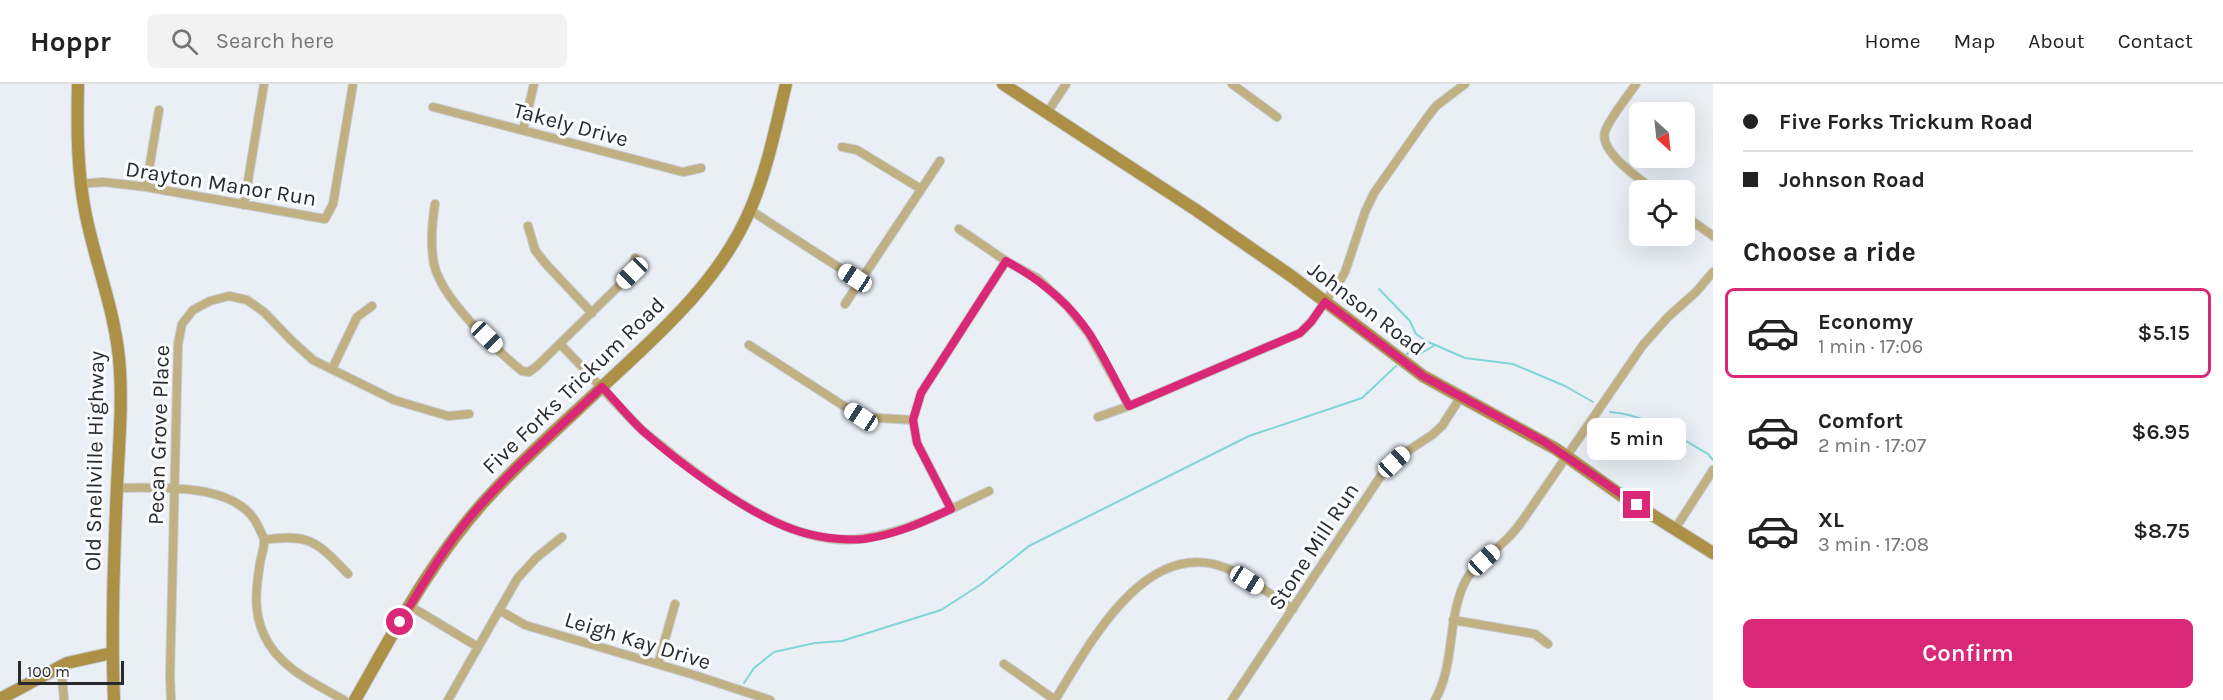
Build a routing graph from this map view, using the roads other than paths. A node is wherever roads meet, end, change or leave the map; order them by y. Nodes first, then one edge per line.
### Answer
1 (78, 84) edge
2 (264, 84) edge
3 (353, 84) edge
4 (534, 84) edge
5 (786, 84) edge
6 (1003, 84) edge
7 (1066, 84) edge
8 (1232, 84) edge
9 (1465, 84) edge
10 (1636, 84) edge
11 (433, 107) dead end
12 (159, 111) dead end
13 (1047, 113) junction
14 (1277, 117) dead end
15 (523, 130) junction
16 (842, 147) dead end
17 (940, 160) dead end
18 (701, 168) dead end
19 (1642, 180) edge
20 (80, 184) junction
21 (146, 187) junction
22 (921, 189) junction
23 (435, 204) dead end
24 (244, 205) junction
25 (750, 210) junction
26 (1695, 223) edge
27 (528, 226) dead end
28 (959, 229) dead end
29 (1713, 236) edge
30 (635, 258) dead end
31 (1006, 261) junction
32 (1713, 272) edge
33 (860, 281) junction
34 (1325, 302) junction
35 (845, 304) dead end
36 (372, 306) dead end
37 (592, 313) junction
38 (560, 344) junction
39 (749, 345) dead end
40 (332, 369) junction
41 (602, 387) junction
42 (1460, 398) junction
43 (1129, 406) junction
44 (470, 414) dead end
45 (1098, 417) dead end
46 (913, 420) junction
47 (1568, 457) junction
48 (1713, 470) edge
49 (174, 487) junction
50 (117, 488) junction
51 (989, 491) dead end
52 (951, 509) junction
53 (1675, 530) junction
54 (562, 537) dead end
55 (264, 540) junction
56 (1713, 553) edge
57 (348, 574) dead end
58 (675, 604) dead end
59 (410, 606) junction
60 (1293, 609) junction
61 (499, 610) junction
62 (1453, 620) junction
63 (1548, 644) dead end
64 (478, 647) junction
65 (112, 653) junction
66 (658, 664) junction
67 (1004, 664) dead end
68 (61, 666) junction
69 (0, 699) edge
70 (64, 700) edge
71 (114, 700) edge
72 (171, 700) edge
73 (344, 700) edge
74 (355, 700) edge
75 (448, 700) edge
76 (770, 700) edge
77 (1055, 700) edge
78 (1232, 700) edge
79 (1436, 700) edge

1 - 20 street, Old Snellville Highway
2 - 24 street
3 - 24 street, Drayton Manor Run
4 - 15 street
5 - 25 street, Five Forks Trickum Road
6 - 13 street, Johnson Road
7 - 13 street
8 - 14 street
9 - 34 street
10 - 19 street
11 - 15 street, Takely Drive
12 - 21 street
13 - 34 street, Johnson Road
15 - 18 street, Takely Drive
16 - 22 street
17 - 22 street
20 - 21 street, Drayton Manor Run
20 - 50 street, Old Snellville Highway
21 - 24 street, Drayton Manor Run
22 - 33 street
23 - 38 street
25 - 33 street
25 - 41 street, Five Forks Trickum Road
26 - 29 street
27 - 37 street
28 - 31 street
30 - 37 street
31 - 43 street
31 - 46 street
32 - 47 street
33 - 35 street
34 - 42 street, Johnson Road
34 - 43 street
36 - 40 street
37 - 38 street
38 - 41 street
39 - 46 street
40 - 44 street, Pecan Grove Place
40 - 49 street, Pecan Grove Place
41 - 52 street
41 - 59 street, Five Forks Trickum Road
42 - 47 street, Johnson Road
42 - 60 street, Stone Mill Run
43 - 45 street
46 - 52 street
47 - 53 street, Johnson Road
47 - 62 street
48 - 53 street
49 - 50 street
49 - 55 street
49 - 72 street, Pecan Grove Place
50 - 65 street, Old Snellville Highway
51 - 52 street
53 - 56 street, Johnson Road
54 - 61 street
55 - 57 street
55 - 73 street
58 - 66 street
59 - 64 street
59 - 74 street, Five Forks Trickum Road
60 - 77 street
60 - 78 street, Stone Mill Run
61 - 64 street
61 - 66 street, Leigh Kay Drive
62 - 63 street
62 - 79 street
64 - 75 street
65 - 68 street
65 - 71 street, Old Snellville Highway
66 - 76 street, Leigh Kay Drive
67 - 77 street
68 - 69 street
68 - 70 street

